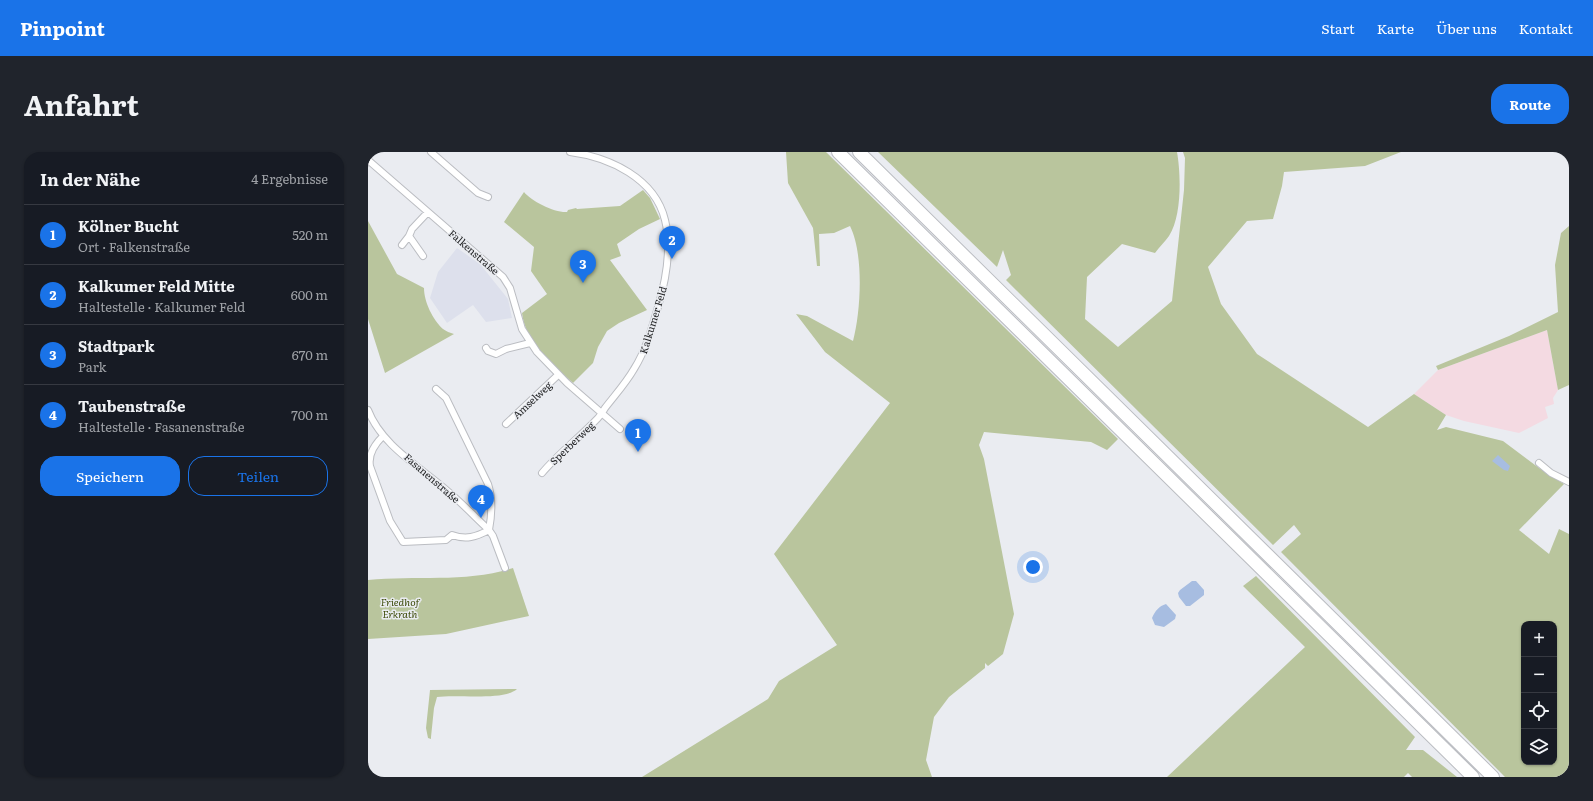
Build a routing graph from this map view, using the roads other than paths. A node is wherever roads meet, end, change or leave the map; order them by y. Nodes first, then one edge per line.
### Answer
1 (431, 152) edge
2 (570, 152) edge
3 (838, 152) edge
4 (859, 152) edge
5 (368, 160) edge
6 (488, 197) dead end
7 (428, 212) junction
8 (409, 236) junction
9 (402, 245) dead end
10 (423, 256) dead end
11 (530, 343) junction
12 (486, 348) dead end
13 (558, 375) junction
14 (436, 389) dead end
15 (368, 410) edge
16 (602, 412) junction
17 (506, 424) dead end
18 (620, 429) dead end
19 (383, 436) junction
20 (1539, 463) dead end
21 (542, 473) dead end
22 (1569, 482) edge
23 (489, 530) junction
24 (505, 568) dead end
25 (1473, 777) edge
26 (1493, 777) edge

1 - 6 street
2 - 16 street, Kalkumer Feld
3 - 25 highway
4 - 26 highway
5 - 7 street, Falkenstraße
7 - 8 street
7 - 11 street, Falkenstraße
8 - 9 street
8 - 10 street
11 - 12 street
11 - 13 street, Falkenstraße
13 - 16 street, Falkenstraße
13 - 17 street, Amselweg
14 - 23 street
15 - 19 street, Fasanenstraße
16 - 18 street, Falkenstraße
16 - 21 street, Sperberweg
19 - 23 street, Fasanenstraße
19 - 23 street
20 - 22 street
23 - 24 street, Fasanenstraße

